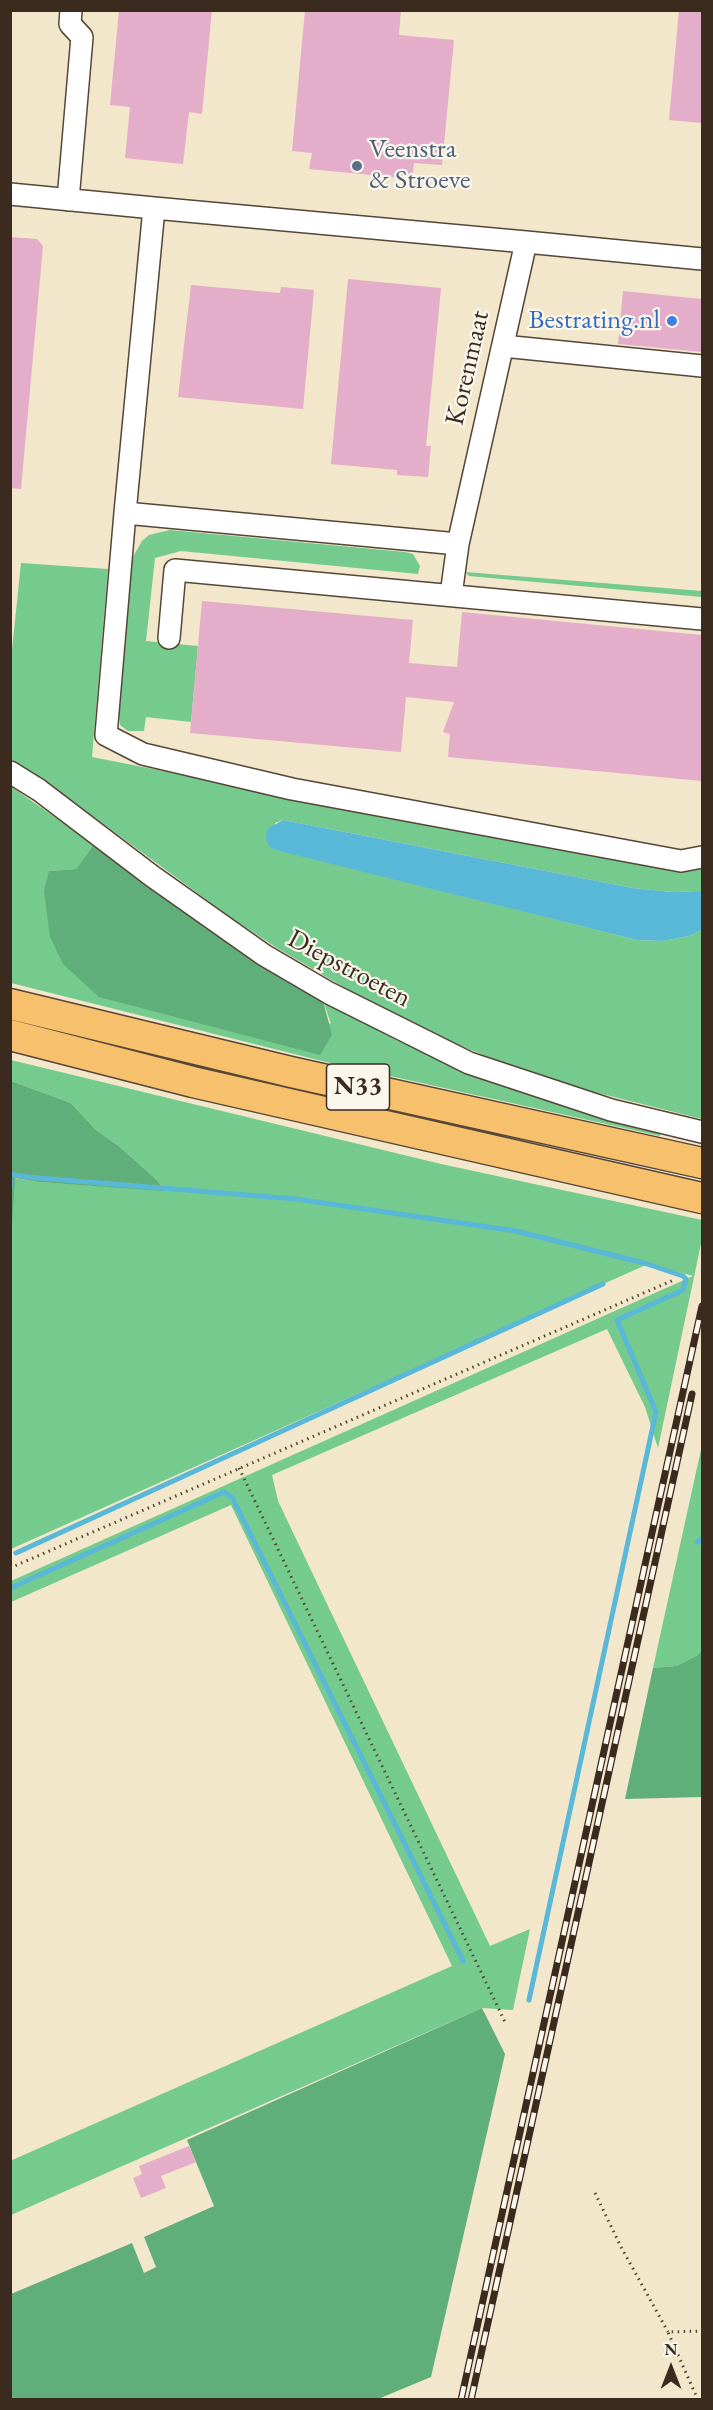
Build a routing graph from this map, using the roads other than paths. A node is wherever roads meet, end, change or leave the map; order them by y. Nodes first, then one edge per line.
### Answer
1 (71, 10) edge
2 (10, 194) edge
3 (68, 200) junction
4 (154, 208) junction
5 (526, 242) junction
6 (702, 259) edge
7 (503, 346) junction
8 (702, 366) edge
9 (125, 513) junction
10 (458, 544) junction
11 (451, 595) junction
12 (702, 619) edge
13 (169, 638) dead end
14 (10, 772) edge
15 (702, 857) edge
16 (18, 1005) edge
17 (10, 1035) edge
18 (10, 1047) edge
19 (86, 1055) junction
20 (697, 1131) edge
21 (694, 1162) edge
22 (690, 1196) edge

1 - 3 street
2 - 3 street
3 - 4 street
4 - 5 street
4 - 9 street
5 - 6 street
5 - 7 street, Korenmaat
7 - 8 street
7 - 10 street, Korenmaat
9 - 10 street
9 - 15 street
10 - 11 street, Korenmaat
11 - 12 street
11 - 13 street
14 - 20 street, Diepstroeten
16 - 21 highway, N33
17 - 19 highway, N33
18 - 19 street
19 - 22 highway, N33

